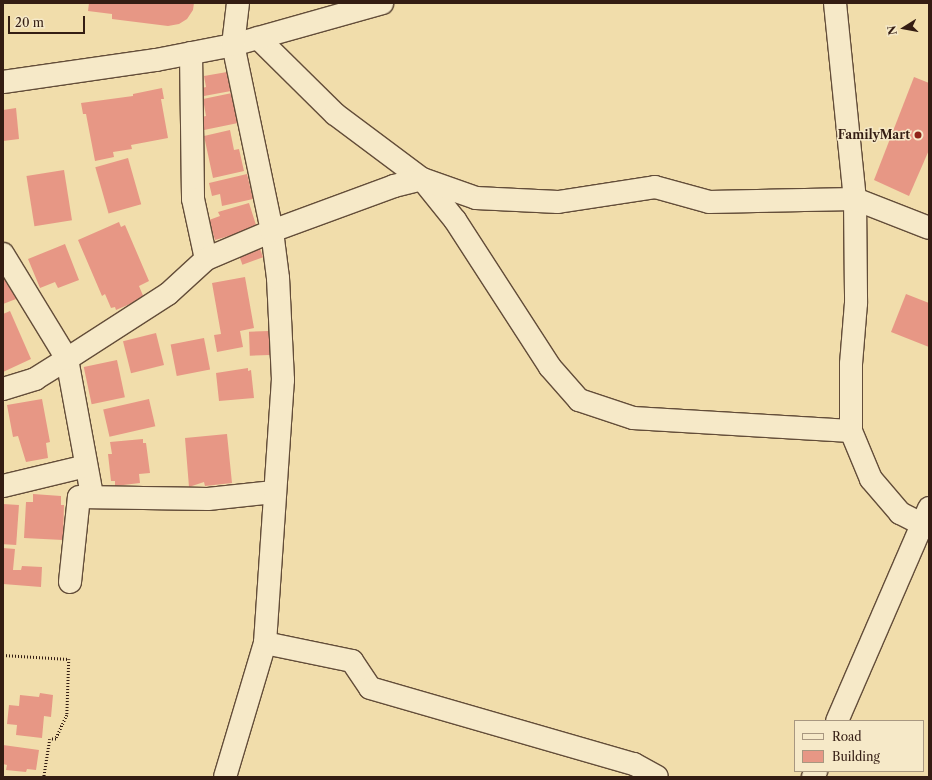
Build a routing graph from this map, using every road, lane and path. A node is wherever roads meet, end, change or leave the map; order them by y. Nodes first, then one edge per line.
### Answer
1 (238, 3) edge
2 (382, 3) edge
3 (835, 3) edge
4 (258, 38) junction
5 (233, 45) junction
6 (191, 53) junction
7 (3, 82) edge
8 (422, 179) junction
9 (855, 199) junction
10 (929, 228) edge
11 (272, 231) junction
12 (3, 254) edge
13 (206, 259) junction
14 (67, 360) junction
15 (3, 389) edge
16 (850, 431) junction
17 (86, 466) junction
18 (3, 486) edge
19 (274, 492) junction
20 (92, 495) junction
21 (927, 520) edge
22 (70, 582) dead end
23 (265, 644) junction
24 (3, 655) edge
25 (838, 720) edge
26 (44, 777) edge
27 (225, 777) edge
28 (656, 777) edge

1 - 5 street
2 - 4 street
3 - 9 street
4 - 5 street
4 - 8 street
5 - 6 street
5 - 11 street
6 - 7 street
6 - 13 street
8 - 9 street
8 - 11 street
8 - 16 street
9 - 10 street
9 - 16 street
11 - 13 street
11 - 19 street
12 - 14 street
13 - 14 street
14 - 15 street
14 - 17 street
16 - 21 street
17 - 18 street
17 - 20 street
19 - 20 street
19 - 23 street
20 - 22 street
21 - 25 street
23 - 27 street
23 - 28 street
24 - 26 path

